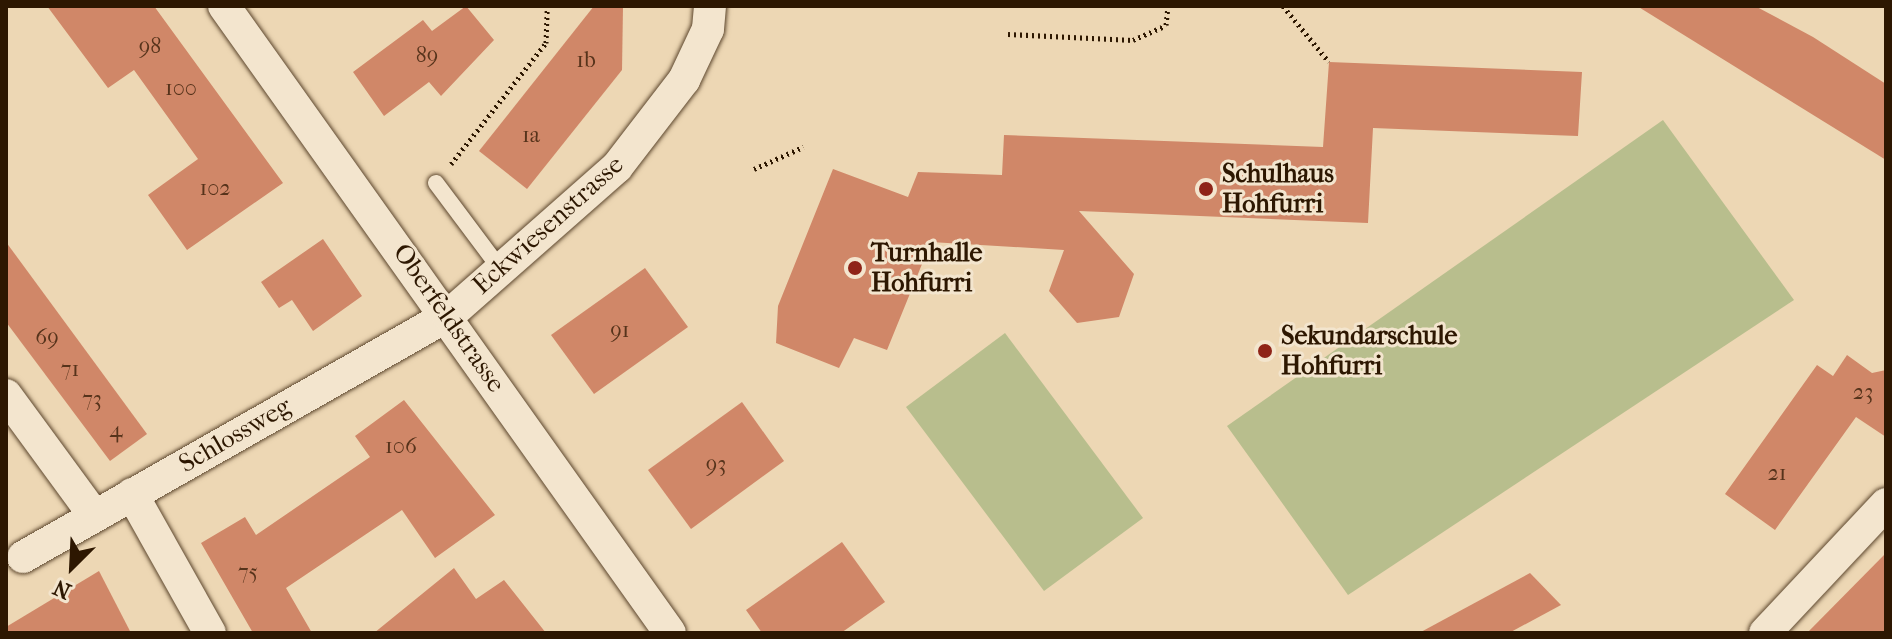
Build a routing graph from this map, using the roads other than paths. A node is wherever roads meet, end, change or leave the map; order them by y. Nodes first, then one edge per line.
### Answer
1 (224, 6) edge
2 (710, 6) edge
3 (436, 183) road end
4 (501, 270) junction
5 (448, 316) junction
6 (6, 395) edge
7 (132, 494) junction
8 (1886, 504) edge
9 (93, 514) junction
10 (23, 557) dead end
11 (210, 633) edge
12 (670, 633) edge
13 (1765, 633) edge

1 - 5 street, Oberfeldstrasse
2 - 4 street, Eckwiesenstrasse
3 - 4 lane
4 - 5 street, Eckwiesenstrasse
5 - 7 street, Schlossweg
5 - 12 street, Oberfeldstrasse
6 - 9 street
7 - 9 street, Schlossweg
7 - 11 street
8 - 13 street
9 - 10 street, Schlossweg

